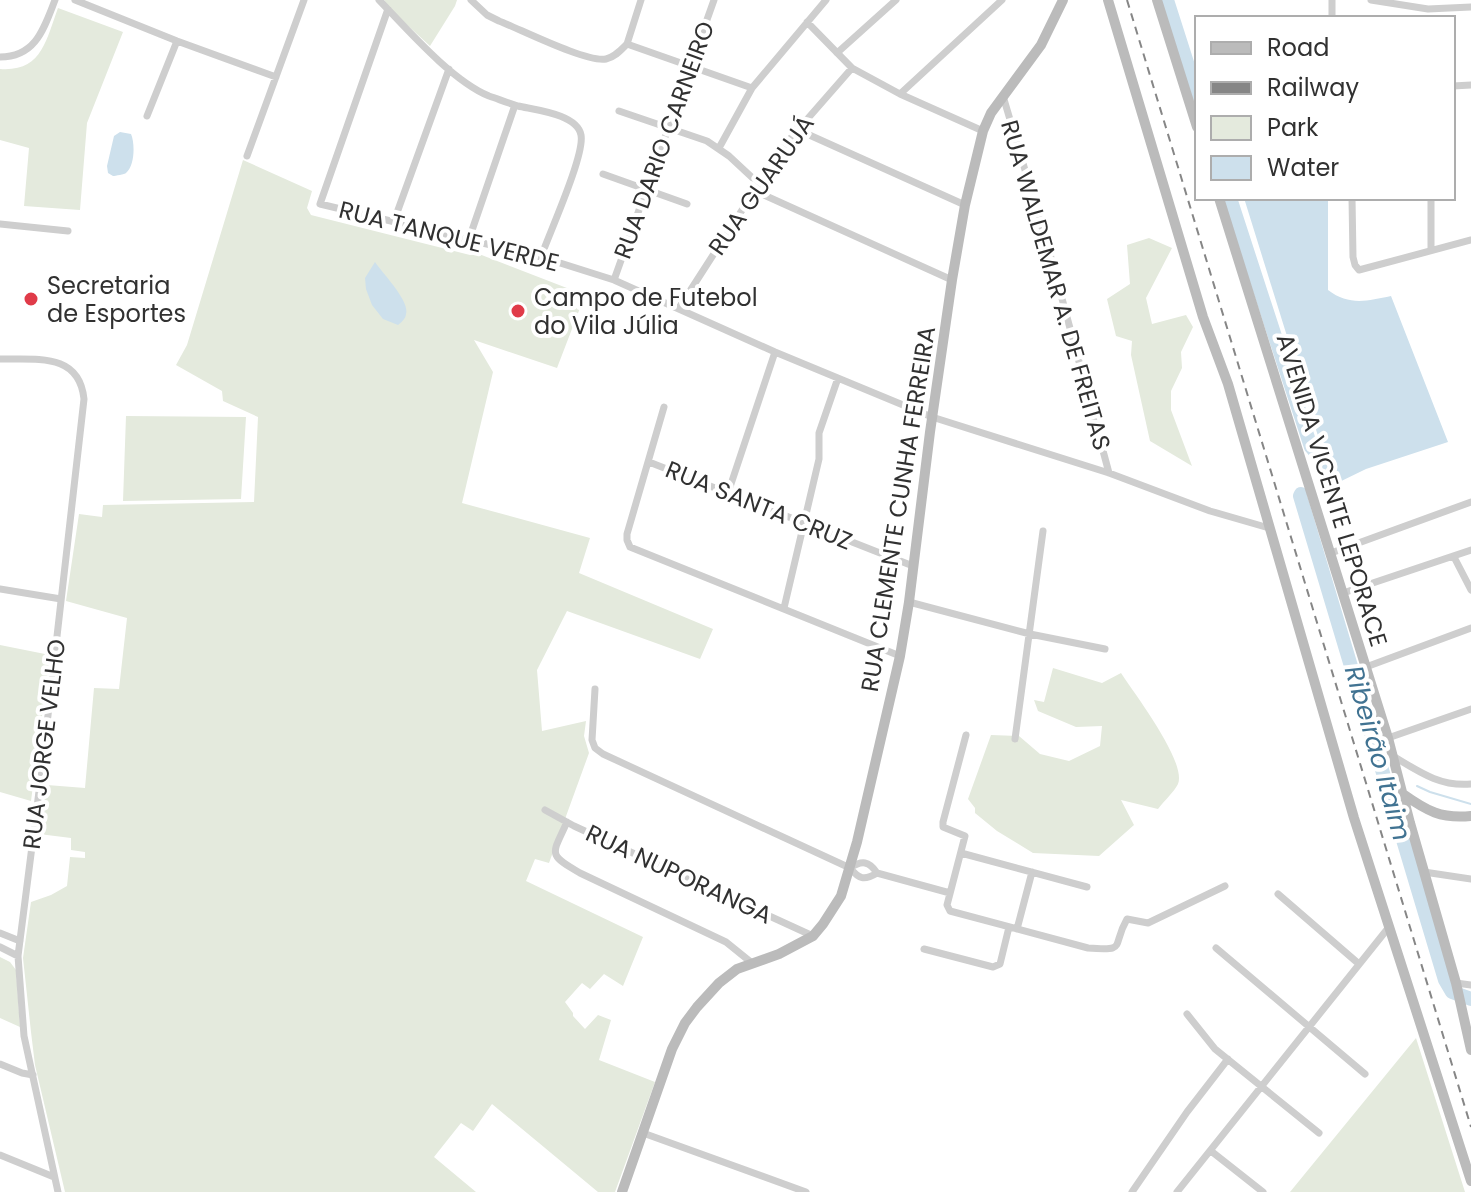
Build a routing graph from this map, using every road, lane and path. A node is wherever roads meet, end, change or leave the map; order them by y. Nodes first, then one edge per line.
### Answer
1 (55, 0) edge
2 (75, 0) edge
3 (379, 0) edge
4 (471, 0) edge
5 (641, 0) edge
6 (714, 0) edge
7 (896, 0) edge
8 (1002, 0) edge
9 (1063, 0) edge
10 (1108, 0) edge
11 (1157, 0) edge
12 (1371, 0) edge
13 (301, 1) edge
14 (822, 2) edge
15 (1401, 3) edge
16 (1471, 7) edge
17 (388, 9) junction
18 (1428, 9) junction
19 (1428, 16) edge
20 (807, 22) junction
21 (177, 41) junction
22 (627, 44) junction
23 (837, 53) junction
24 (0, 57) edge
25 (690, 67) junction
26 (852, 68) junction
27 (449, 69) junction
28 (276, 77) junction
29 (752, 88) junction
30 (900, 94) junction
31 (1003, 96) junction
32 (515, 105) junction
33 (619, 111) dead end
34 (147, 116) dead end
35 (1195, 121) edge
36 (669, 127) junction
37 (796, 129) junction
38 (983, 131) junction
39 (719, 148) junction
40 (247, 156) dead end
41 (603, 174) dead end
42 (756, 187) junction
43 (646, 190) junction
44 (1220, 200) edge
45 (1352, 200) edge
46 (1431, 200) edge
47 (687, 204) dead end
48 (965, 205) junction
49 (394, 221) junction
50 (0, 224) edge
51 (68, 231) dead end
52 (469, 239) junction
53 (1471, 240) edge
54 (1431, 250) junction
55 (541, 257) junction
56 (614, 280) junction
57 (952, 280) junction
58 (679, 308) junction
59 (775, 352) junction
60 (0, 359) edge
61 (838, 378) junction
62 (664, 407) dead end
63 (932, 417) junction
64 (649, 462) junction
65 (1109, 473) junction
66 (728, 493) junction
67 (1471, 502) edge
68 (803, 523) junction
69 (1269, 528) junction
70 (1043, 531) dead end
71 (1471, 550) edge
72 (1331, 553) junction
73 (1454, 557) junction
74 (913, 566) junction
75 (0, 589) edge
76 (1471, 590) edge
77 (1343, 593) junction
78 (61, 599) junction
79 (909, 602) junction
80 (784, 608) junction
81 (1471, 628) edge
82 (1030, 634) junction
83 (1105, 649) dead end
84 (900, 656) junction
85 (1366, 667) junction
86 (595, 689) dead end
87 (1471, 709) edge
88 (966, 735) dead end
89 (1388, 738) junction
90 (1015, 739) dead end
91 (1393, 756) junction
92 (1471, 784) edge
93 (1403, 794) junction
94 (545, 810) dead end
95 (1471, 816) edge
96 (567, 822) junction
97 (961, 853) junction
98 (850, 868) junction
99 (1032, 872) junction
100 (1424, 872) junction
101 (877, 873) junction
102 (1471, 879) edge
103 (1225, 886) dead end
104 (1087, 887) dead end
105 (950, 893) junction
106 (1278, 894) dead end
107 (1389, 927) junction
108 (1013, 928) junction
109 (0, 933) edge
110 (813, 936) junction
111 (20, 941) junction
112 (0, 947) edge
113 (1216, 948) dead end
114 (924, 949) dead end
115 (18, 956) junction
116 (752, 963) junction
117 (1359, 964) junction
118 (1471, 985) edge
119 (1456, 988) junction
120 (1187, 1014) dead end
121 (1310, 1027) junction
122 (1471, 1050) edge
123 (1228, 1059) junction
124 (0, 1064) edge
125 (1365, 1074) dead end
126 (33, 1075) junction
127 (1261, 1087) junction
128 (643, 1133) junction
129 (1319, 1133) dead end
130 (1211, 1151) junction
131 (0, 1155) edge
132 (54, 1177) junction
133 (1471, 1181) edge
134 (58, 1192) edge
135 (622, 1192) edge
136 (806, 1192) edge
137 (1132, 1192) edge
138 (1177, 1192) edge
139 (1263, 1192) edge

1 - 24 street
2 - 21 street
3 - 17 street
4 - 22 street
5 - 22 street
6 - 25 street, RUA DARIO CARNEIRO
7 - 23 street
8 - 30 street
9 - 31 street, RUA CLEMENTE CUNHA FERREIRA
10 - 69 street
11 - 35 street
12 - 15 street
13 - 28 street
14 - 20 street
15 - 18 street
16 - 18 street
17 - 27 street
17 - 49 street, RUA TANQUE VERDE
18 - 19 street
20 - 23 street
20 - 29 street
21 - 28 street
21 - 34 street
22 - 25 street
23 - 26 street
25 - 29 street
25 - 36 street, RUA DARIO CARNEIRO
26 - 30 street
26 - 37 street, RUA GUARUJÁ
27 - 32 street
27 - 49 street
28 - 40 street
29 - 39 street
30 - 38 street
31 - 38 street, RUA CLEMENTE CUNHA FERREIRA
31 - 65 street, RUA WALDEMAR A. DE FREITAS
32 - 52 street
32 - 55 street
33 - 36 street
36 - 39 street
36 - 43 street, RUA DARIO CARNEIRO
37 - 42 street, RUA GUARUJÁ
37 - 48 street
38 - 48 street, RUA CLEMENTE CUNHA FERREIRA
39 - 42 street
41 - 43 street
42 - 57 street
42 - 58 street, RUA GUARUJÁ
43 - 47 street
43 - 56 street, RUA DARIO CARNEIRO
44 - 72 street, AVENIDA VICENTE LEPORACE
45 - 54 street
46 - 54 street
48 - 57 street, RUA CLEMENTE CUNHA FERREIRA
49 - 52 street, RUA TANQUE VERDE
50 - 51 street
52 - 55 street, RUA TANQUE VERDE
53 - 54 street
55 - 56 street, RUA TANQUE VERDE
56 - 58 street, RUA TANQUE VERDE
57 - 63 street, RUA CLEMENTE CUNHA FERREIRA
58 - 59 street, RUA TANQUE VERDE
59 - 61 street, RUA TANQUE VERDE
59 - 66 street
60 - 78 street, RUA JORGE VELHO
61 - 63 street, RUA TANQUE VERDE
61 - 68 street
62 - 64 street
63 - 65 street, RUA TANQUE VERDE
63 - 74 street, RUA CLEMENTE CUNHA FERREIRA
64 - 66 street, RUA SANTA CRUZ
64 - 80 street
65 - 69 street, RUA TANQUE VERDE
66 - 68 street, RUA SANTA CRUZ
67 - 72 street
68 - 74 street, RUA SANTA CRUZ
68 - 80 street
69 - 107 street
70 - 82 street
71 - 73 street
72 - 77 street, AVENIDA VICENTE LEPORACE
73 - 76 street
73 - 77 street
74 - 79 street, RUA CLEMENTE CUNHA FERREIRA
75 - 78 street
77 - 85 street, AVENIDA VICENTE LEPORACE
78 - 111 street, RUA JORGE VELHO
79 - 82 street
79 - 84 street, RUA CLEMENTE CUNHA FERREIRA
80 - 84 street
81 - 85 street
82 - 83 street
82 - 90 street
84 - 98 street, RUA CLEMENTE CUNHA FERREIRA
85 - 89 street, AVENIDA VICENTE LEPORACE
86 - 98 street
87 - 89 street
88 - 97 street
89 - 91 street, AVENIDA VICENTE LEPORACE
91 - 92 street
91 - 93 street, AVENIDA VICENTE LEPORACE
93 - 95 street
93 - 100 street, AVENIDA VICENTE LEPORACE
94 - 96 street, RUA NUPORANGA
96 - 110 street, RUA NUPORANGA
96 - 116 street
97 - 99 street
97 - 105 street
98 - 101 street
98 - 101 street
98 - 110 street, RUA CLEMENTE CUNHA FERREIRA
99 - 104 street
99 - 108 street
100 - 102 street
100 - 119 street, AVENIDA VICENTE LEPORACE
101 - 105 street
103 - 108 street
105 - 108 street
106 - 117 street
107 - 117 street
107 - 133 street
108 - 114 street
109 - 111 street
110 - 116 street, RUA CLEMENTE CUNHA FERREIRA
111 - 115 street, RUA JORGE VELHO
112 - 115 street
113 - 121 street
115 - 126 street, RUA JORGE VELHO
116 - 128 street, RUA CLEMENTE CUNHA FERREIRA
117 - 121 street
118 - 119 street
119 - 122 street, AVENIDA VICENTE LEPORACE
120 - 123 street
121 - 125 street
121 - 127 street
123 - 127 street
123 - 137 street
124 - 126 street
126 - 132 street, RUA JORGE VELHO
127 - 129 street
127 - 130 street
128 - 135 street, RUA CLEMENTE CUNHA FERREIRA
128 - 136 street
130 - 138 street
130 - 139 street
131 - 132 street
132 - 134 street, RUA JORGE VELHO

